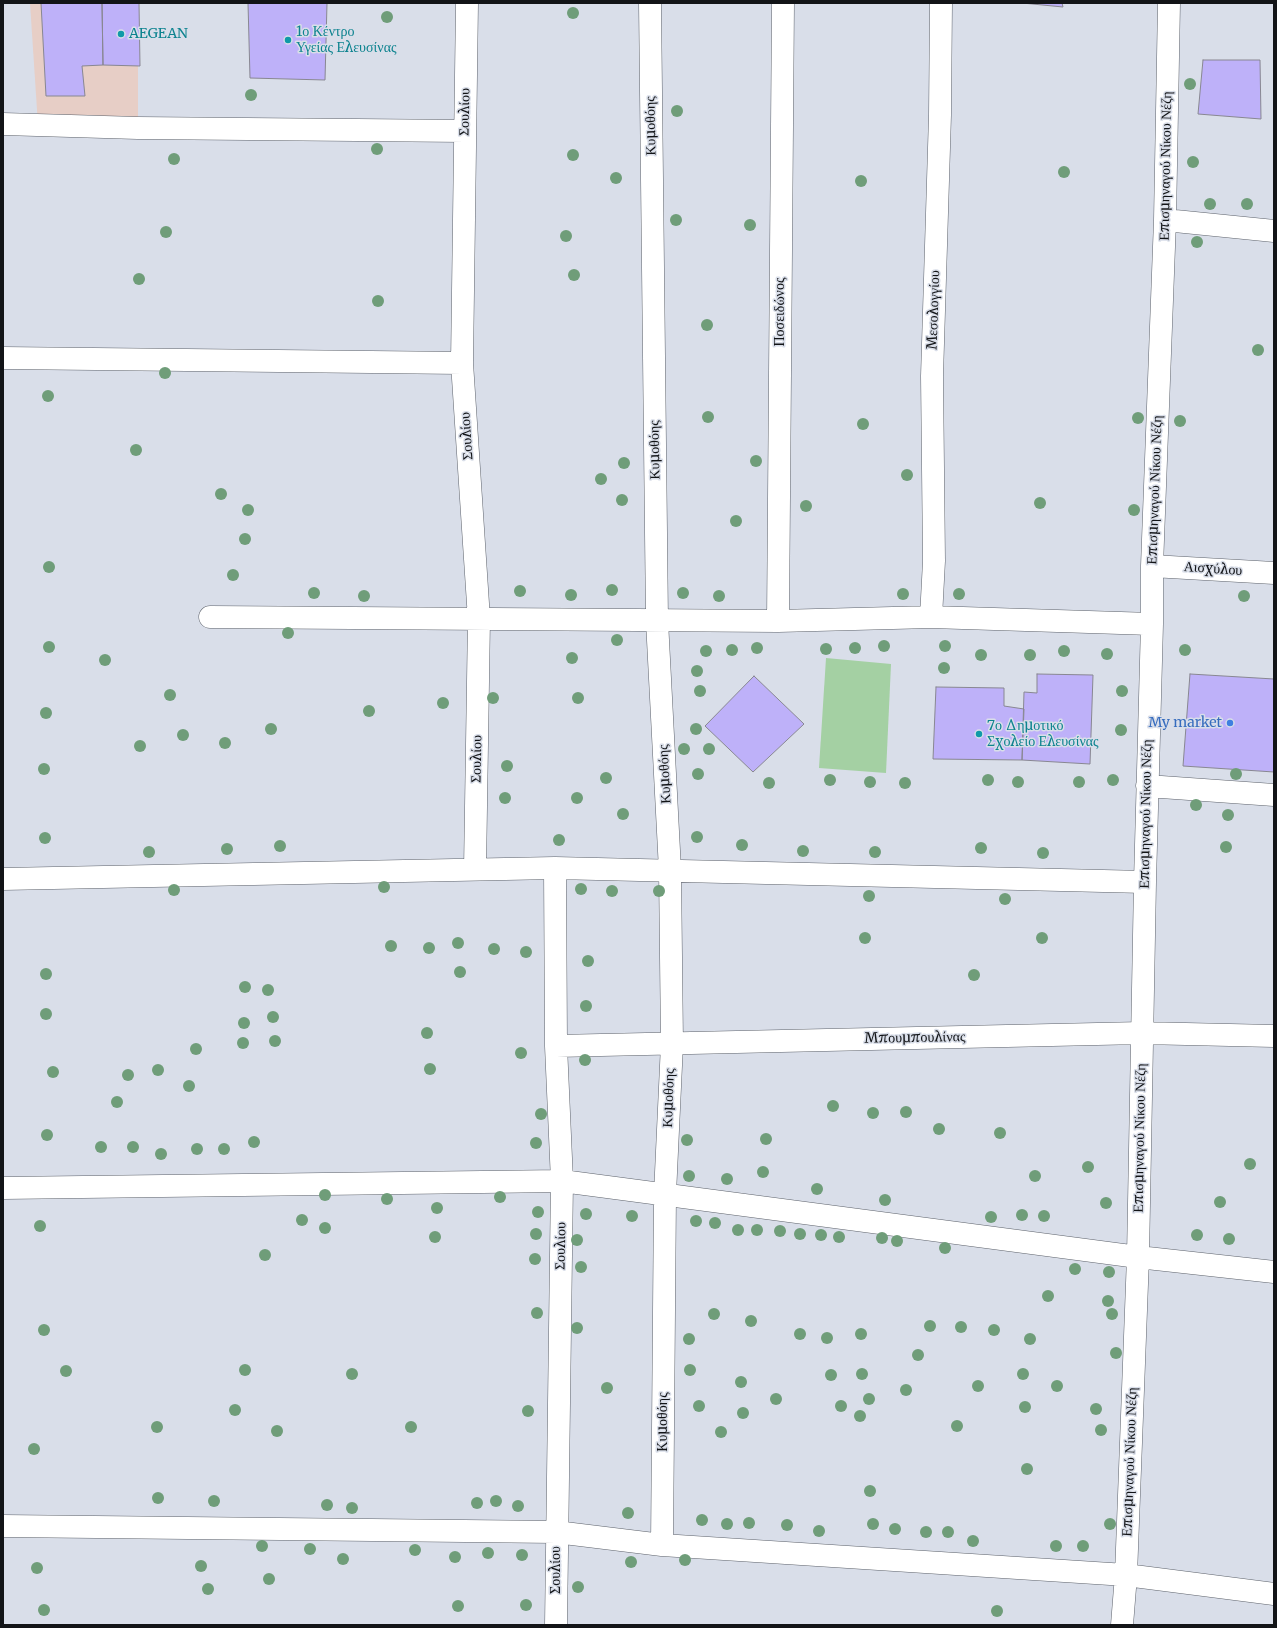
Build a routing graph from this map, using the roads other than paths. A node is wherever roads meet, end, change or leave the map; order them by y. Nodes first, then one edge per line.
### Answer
1 (467, 3) edge
2 (650, 3) edge
3 (783, 3) edge
4 (941, 3) edge
5 (1169, 3) edge
6 (3, 124) edge
7 (465, 131) junction
8 (1165, 220) junction
9 (1274, 231) edge
10 (3, 358) edge
11 (462, 363) junction
12 (1152, 566) junction
13 (1274, 573) edge
14 (210, 617) dead end
15 (931, 617) junction
16 (479, 619) junction
17 (657, 621) junction
18 (778, 621) junction
19 (1152, 624) junction
20 (1147, 786) junction
21 (1274, 795) edge
22 (555, 868) junction
23 (475, 869) junction
24 (670, 870) junction
25 (3, 879) edge
26 (1145, 882) junction
27 (1142, 1033) junction
28 (1274, 1036) edge
29 (672, 1044) junction
30 (556, 1046) junction
31 (562, 1181) junction
32 (3, 1188) edge
33 (665, 1194) junction
34 (1138, 1257) junction
35 (1274, 1272) edge
36 (3, 1526) edge
37 (556, 1532) junction
38 (662, 1545) junction
39 (1126, 1575) junction
40 (1274, 1594) edge
41 (556, 1625) edge
42 (1122, 1625) edge

1 - 7 street, Σουλίου
2 - 17 street, Κυμοθόης
3 - 18 street, Ποσειδώνος
4 - 15 street, Μεσολογγίου
5 - 8 street, Επισμηναγού Νίκου Νέζη
6 - 7 street
7 - 11 street, Σουλίου
8 - 9 street
8 - 12 street, Επισμηναγού Νίκου Νέζη
10 - 11 street
11 - 16 street, Σουλίου
12 - 13 street, Αισχύλου
12 - 19 street, Επισμηναγού Νίκου Νέζη
14 - 16 street
15 - 18 street
15 - 19 street
16 - 17 street
16 - 23 street, Σουλίου
17 - 18 street
17 - 24 street, Κυμοθόης
19 - 20 street, Επισμηναγού Νίκου Νέζη
20 - 21 street
20 - 26 street, Επισμηναγού Νίκου Νέζη
22 - 23 street
22 - 24 street
22 - 30 street, Σουλίου
23 - 25 street
24 - 26 street
24 - 29 street, Κυμοθόης
26 - 27 street, Επισμηναγού Νίκου Νέζη
27 - 28 street, Μπουμπουλίνας
27 - 29 street, Μπουμπουλίνας
27 - 34 street, Επισμηναγού Νίκου Νέζη
29 - 30 street, Μπουμπουλίνας
29 - 33 street, Κυμοθόης
30 - 31 street, Σουλίου
31 - 32 street
31 - 33 street
31 - 37 street, Σουλίου
33 - 34 street
33 - 38 street, Κυμοθόης
34 - 35 street
34 - 39 street, Επισμηναγού Νίκου Νέζη
36 - 37 street
37 - 38 street
37 - 41 street, Σουλίου
38 - 39 street
39 - 40 street
39 - 42 street, Επισμηναγού Νίκου Νέζη

